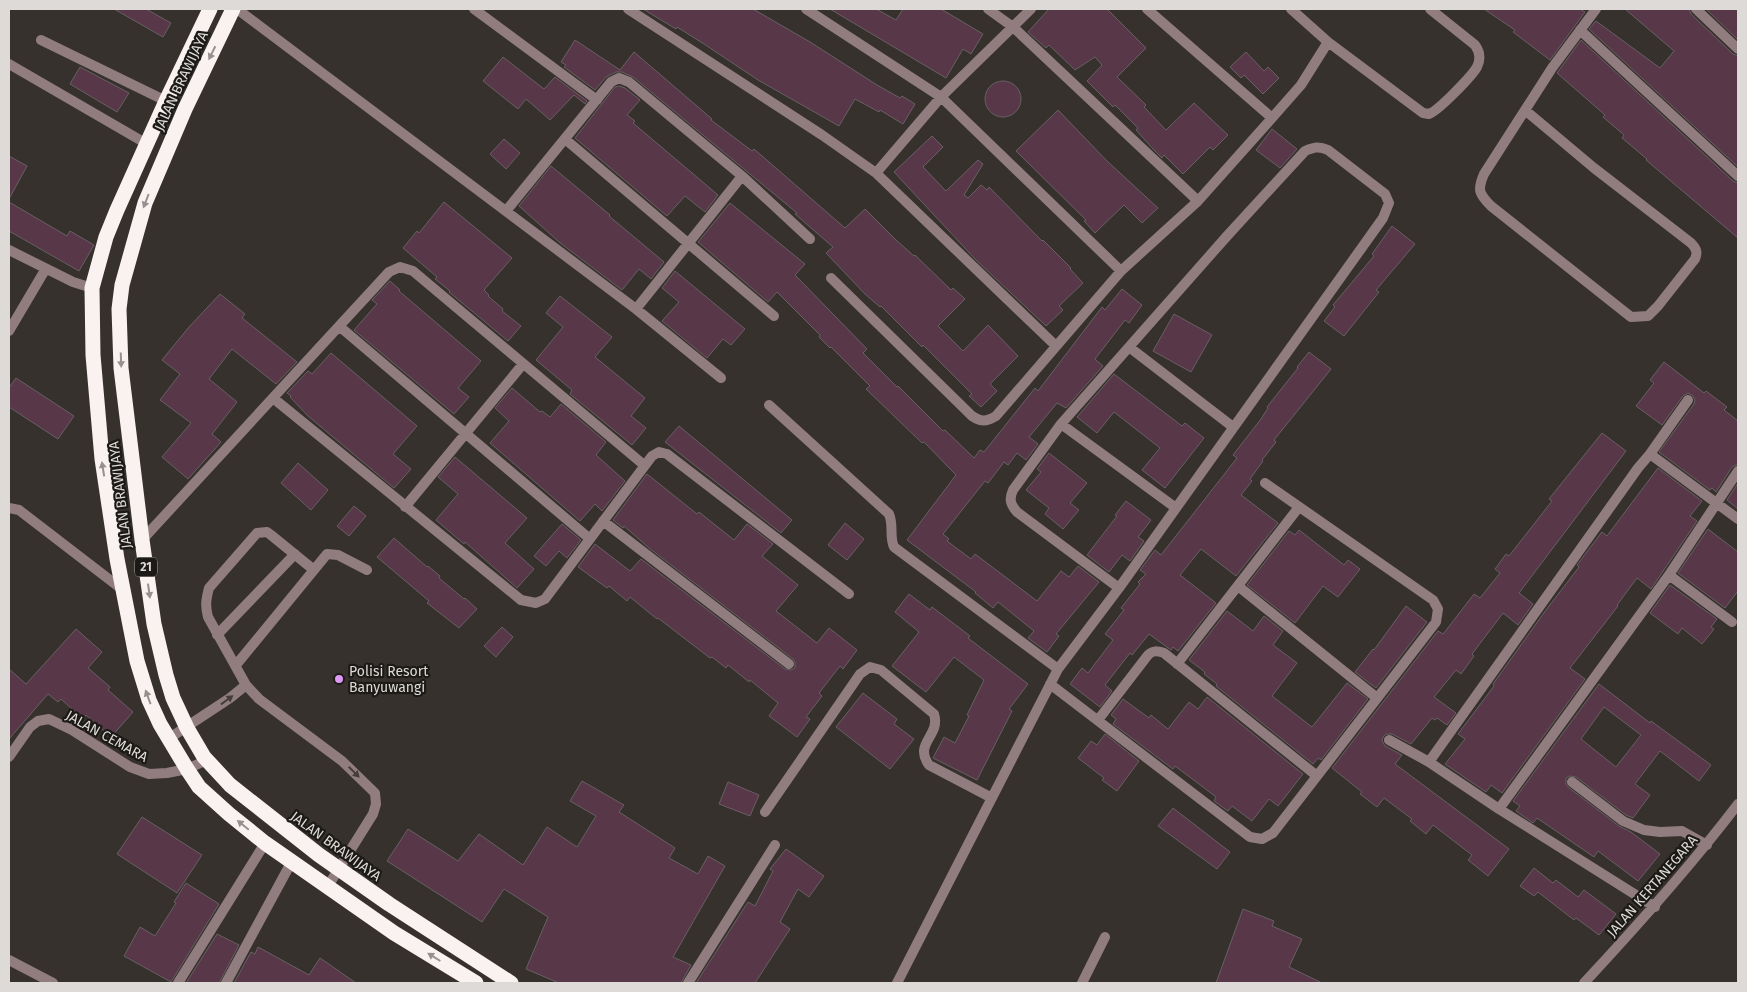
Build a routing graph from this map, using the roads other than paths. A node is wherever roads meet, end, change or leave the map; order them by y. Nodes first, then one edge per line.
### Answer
1 (210, 9) edge
2 (235, 9) edge
3 (474, 9) edge
4 (628, 9) edge
5 (806, 9) edge
6 (988, 9) edge
7 (1031, 9) edge
8 (1148, 9) edge
9 (1291, 9) edge
10 (1430, 9) edge
11 (1596, 9) edge
12 (1696, 9) edge
13 (1013, 27) junction
14 (1580, 30) junction
15 (41, 40) dead end
16 (1328, 42) junction
17 (1738, 49) edge
18 (9, 64) edge
19 (941, 97) junction
20 (597, 100) junction
21 (166, 101) junction
22 (1525, 110) junction
23 (1272, 118) junction
24 (565, 139) junction
25 (146, 144) junction
26 (876, 173) junction
27 (742, 176) junction
28 (1738, 176) edge
29 (1198, 201) junction
30 (506, 211) junction
31 (810, 239) dead end
32 (688, 243) junction
33 (9, 250) edge
34 (45, 270) junction
35 (1121, 271) junction
36 (831, 278) dead end
37 (92, 288) junction
38 (636, 309) junction
39 (774, 316) dead end
40 (340, 326) junction
41 (9, 330) edge
42 (1056, 346) junction
43 (1129, 347) junction
44 (522, 364) junction
45 (721, 378) dead end
46 (273, 398) junction
47 (1688, 400) dead end
48 (769, 405) dead end
49 (1061, 424) junction
50 (1234, 427) junction
51 (465, 433) junction
52 (1650, 454) junction
53 (644, 466) junction
54 (1738, 471) edge
55 (1265, 483) dead end
56 (1715, 503) junction
57 (406, 507) junction
58 (1299, 507) junction
59 (9, 508) edge
60 (1176, 508) junction
61 (1738, 519) edge
62 (603, 521) junction
63 (590, 539) junction
64 (142, 540) junction
65 (295, 554) junction
66 (314, 570) junction
67 (367, 570) dead end
68 (1669, 575) junction
69 (1238, 586) junction
70 (1119, 588) junction
71 (122, 590) junction
72 (849, 594) dead end
73 (1732, 622) dead end
74 (217, 635) junction
75 (789, 664) dead end
76 (1177, 664) junction
77 (236, 665) junction
78 (1058, 669) junction
79 (1050, 684) junction
80 (246, 685) junction
81 (1378, 698) junction
82 (1098, 720) junction
83 (188, 728) junction
84 (168, 739) junction
85 (1389, 740) dead end
86 (9, 757) edge
87 (207, 760) junction
88 (1429, 762) junction
89 (187, 769) junction
90 (1317, 776) junction
91 (1572, 782) dead end
92 (992, 798) junction
93 (1738, 804) edge
94 (1499, 809) junction
95 (766, 812) dead end
96 (265, 844) junction
97 (1707, 845) junction
98 (775, 846) dead end
99 (292, 861) junction
100 (340, 869) junction
101 (328, 886) junction
102 (1655, 907) junction
103 (1105, 937) dead end
104 (9, 960) edge
105 (54, 983) edge
106 (178, 983) edge
107 (226, 983) edge
108 (476, 983) edge
109 (511, 983) edge
110 (688, 983) edge
111 (897, 983) edge
112 (1082, 983) edge
113 (1584, 983) edge

1 - 21 highway, JALAN BRAWIJAYA / 21
2 - 30 street
2 -> 64 highway, JALAN BRAWIJAYA / 21
3 - 20 street
4 - 26 street
5 - 19 street
6 - 13 street
7 - 13 street
8 - 23 street
9 - 16 street
10 - 16 street
11 - 14 street
12 - 17 street
13 - 19 street
13 - 29 street
14 - 22 street
14 - 28 street
15 - 21 street
16 - 23 street
18 - 25 street
19 - 26 street
19 - 35 street
20 - 24 street
20 - 27 street
21 - 25 highway, JALAN BRAWIJAYA / 21
22 - 22 street
23 - 29 street
24 - 30 street
24 - 32 street
25 - 37 highway, JALAN BRAWIJAYA / 21
26 - 42 street
27 - 31 street
27 - 32 street
29 - 35 street
30 - 38 street
32 - 38 street
32 - 39 street
33 - 34 street
34 - 37 street
34 - 41 street
35 - 42 street
36 - 42 street
71 -> 37 highway, JALAN BRAWIJAYA / 21
38 - 45 street
40 - 44 street
40 - 46 street
40 - 51 street
43 - 49 street
43 - 50 street
43 - 50 street
44 - 51 street
44 - 53 street
46 - 57 street
46 - 64 street
47 - 52 street
48 - 78 street
49 - 60 street
49 - 70 street
50 - 60 street
51 - 57 street
51 - 63 street
52 - 56 street
52 - 88 street
53 - 62 street
53 - 72 street
54 - 56 street
55 - 58 street
56 - 61 street
56 - 68 street
57 - 63 street
58 - 69 street
58 - 81 street
59 - 71 street
60 - 70 street
62 - 63 street
62 - 75 street
64 -> 83 highway, JALAN BRAWIJAYA / 21
65 - 66 street
65 - 74 street
65 - 74 street
66 - 67 street
66 - 77 street
68 - 73 street
68 - 94 street
69 - 76 street
69 - 81 street
70 - 78 street
84 -> 71 highway, JALAN BRAWIJAYA / 21
74 - 77 street
76 - 82 street
76 - 90 street
77 - 80 street
78 - 79 street
79 - 82 street
79 - 92 street
83 -> 80 street
80 -> 100 street
81 - 90 street
82 - 90 street
83 - 84 street
83 - 87 highway, JALAN BRAWIJAYA / 21
84 - 89 highway, JALAN BRAWIJAYA / 21
85 - 88 street
86 - 89 street, JALAN CEMARA
87 - 89 street, JALAN CEMARA
87 - 100 highway, JALAN BRAWIJAYA / 21
88 - 94 street
96 -> 89 highway, JALAN BRAWIJAYA / 21
91 - 97 street
92 - 95 street
92 - 111 street
93 - 97 street, JALAN KERTANEGARA
94 - 102 street
96 - 99 highway, JALAN BRAWIJAYA / 21
96 - 106 street
97 - 102 street, JALAN KERTANEGARA
98 - 110 street
99 - 101 highway, JALAN BRAWIJAYA / 21
99 - 107 street
100 - 101 street
100 - 109 highway, JALAN BRAWIJAYA / 21
108 -> 101 highway, JALAN BRAWIJAYA / 21
102 - 113 street, JALAN KERTANEGARA
103 - 112 street
104 - 105 street

